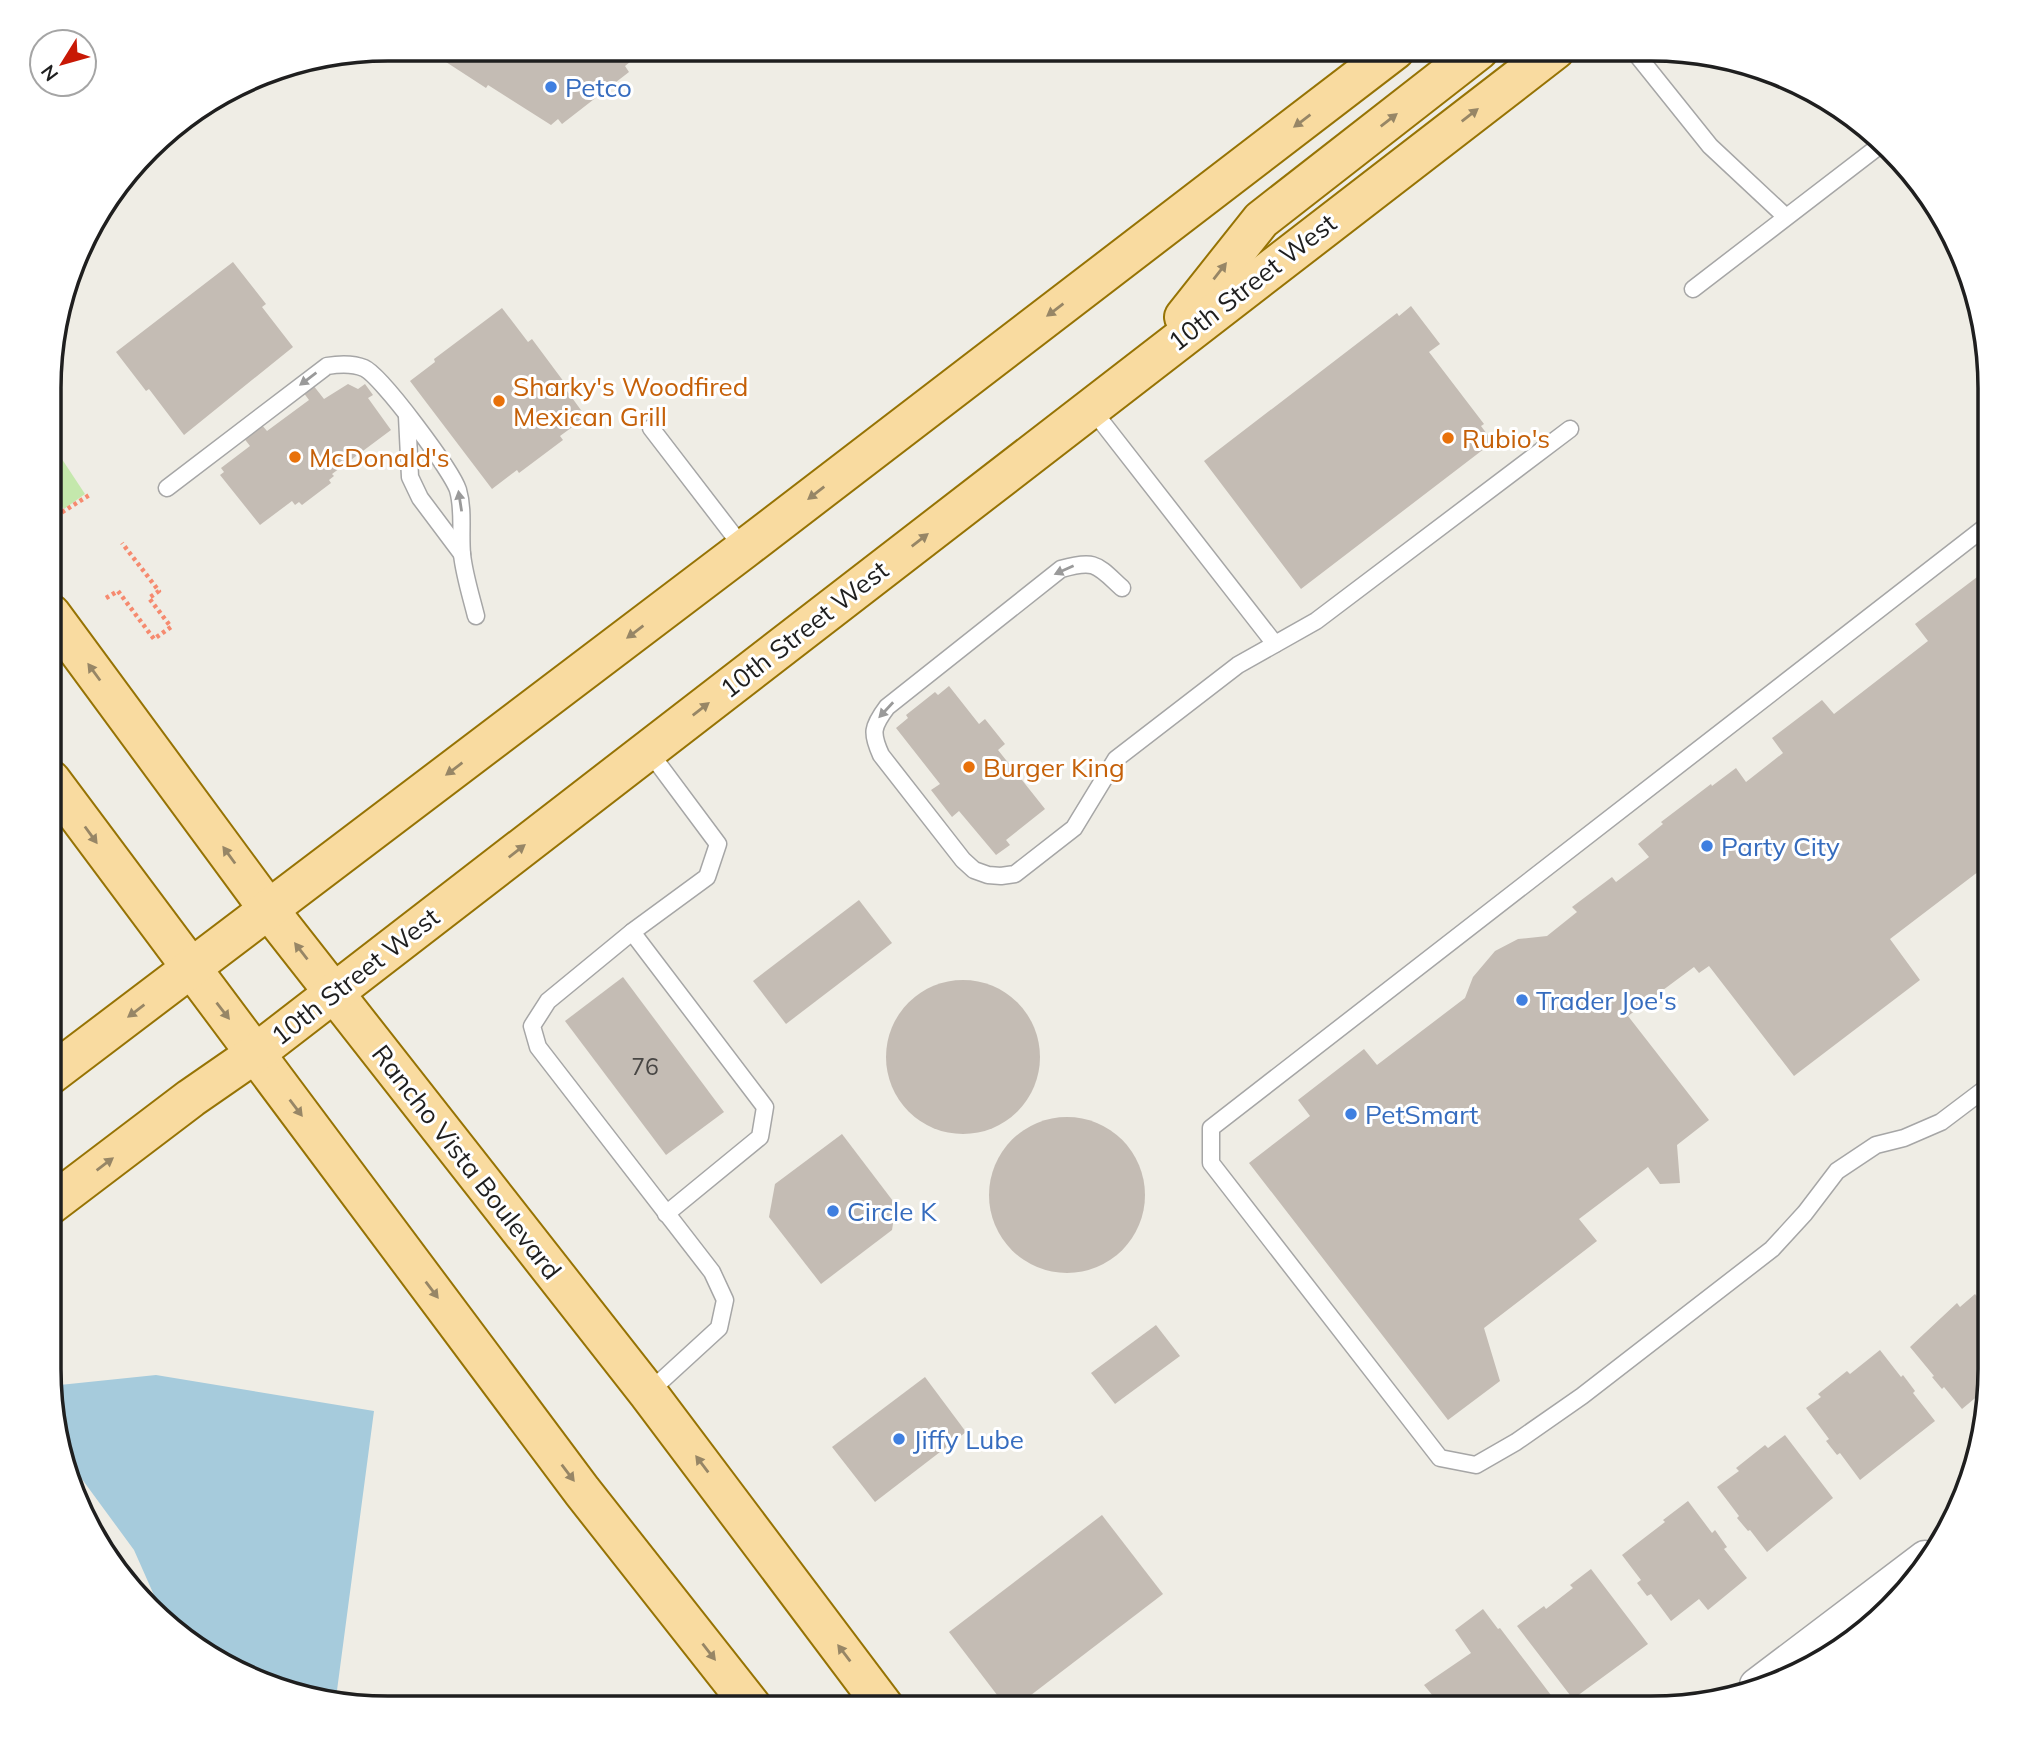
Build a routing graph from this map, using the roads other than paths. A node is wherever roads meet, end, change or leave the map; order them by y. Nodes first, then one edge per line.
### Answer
1 (1381, 61) edge
2 (1465, 61) edge
3 (1541, 61) edge
4 (1642, 61) edge
5 (1874, 150) edge
6 (1786, 217) junction
7 (1693, 289) dead end
8 (1148, 363) junction
9 (1091, 408) junction
10 (407, 416) junction
11 (651, 428) dead end
12 (1570, 429) dead end
13 (167, 488) dead end
14 (1978, 533) edge
15 (744, 549) junction
16 (462, 554) junction
17 (1122, 589) dead end
18 (476, 616) dead end
19 (61, 628) edge
20 (1275, 644) junction
21 (648, 750) junction
22 (61, 794) edge
23 (269, 910) junction
24 (632, 932) junction
25 (190, 969) junction
26 (334, 993) junction
27 (256, 1053) junction
28 (61, 1067) edge
29 (1978, 1094) edge
30 (61, 1197) edge
31 (666, 1214) junction
32 (648, 1393) junction
33 (1909, 1569) edge
34 (1773, 1672) edge
35 (744, 1696) edge
36 (876, 1696) edge

1 -> 15 main road
8 -> 2 main road
8 -> 3 main road, 10th Street West
4 - 6 lane
5 - 6 lane
6 - 7 lane
8 - 9 main road, 10th Street West
9 - 20 lane
21 -> 9 main road, 10th Street West
10 -> 13 lane
10 - 16 lane
16 -> 10 lane
11 - 15 lane
12 - 20 lane
14 - 29 lane
15 -> 23 main road
16 - 18 lane
17 -> 20 lane
23 -> 19 main road, Rancho Vista Boulevard
21 - 24 lane
26 -> 21 main road, 10th Street West
22 -> 25 main road
23 - 25 main road
26 -> 23 main road, Rancho Vista Boulevard
24 - 31 lane
24 - 31 lane
25 -> 27 main road
25 -> 28 main road
26 - 27 main road, 10th Street West
26 - 32 main road, Rancho Vista Boulevard
30 -> 27 main road, 10th Street West
27 -> 35 main road
31 - 32 lane
36 -> 32 main road, Rancho Vista Boulevard
33 - 34 street

